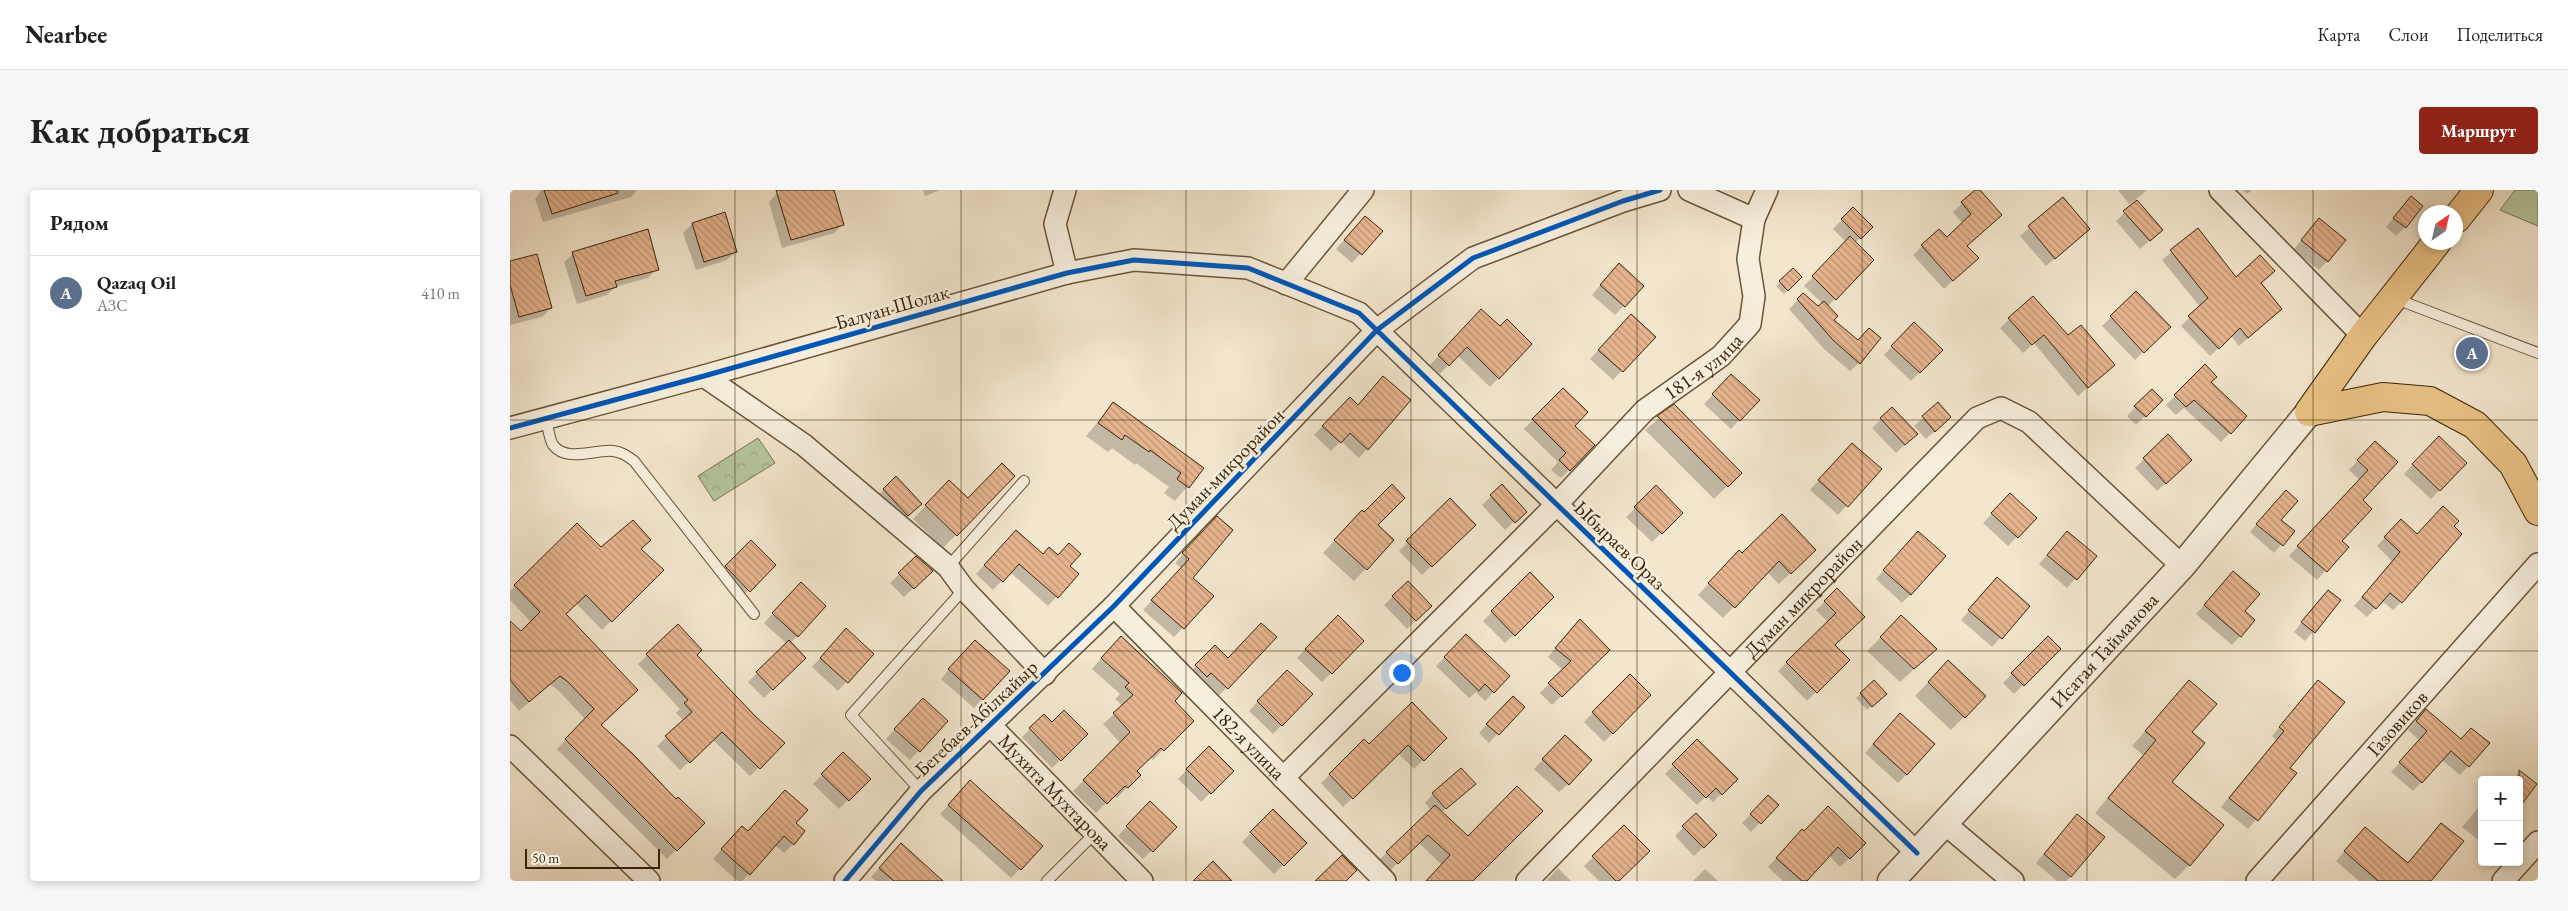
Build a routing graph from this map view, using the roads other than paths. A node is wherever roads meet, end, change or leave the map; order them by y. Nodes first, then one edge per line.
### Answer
1 (1065, 190) edge
2 (1363, 190) edge
3 (1660, 190) edge
4 (1690, 190) edge
5 (1767, 190) edge
6 (2220, 190) edge
7 (2479, 190) edge
8 (2463, 211) edge
9 (1754, 219) junction
10 (2431, 250) edge
11 (1067, 273) junction
12 (1286, 284) junction
13 (2393, 297) junction
14 (1377, 330) junction
15 (2363, 336) junction
16 (2538, 353) edge
17 (704, 376) junction
18 (2309, 412) junction
19 (546, 419) junction
20 (510, 428) edge
21 (1024, 481) dead end
22 (1557, 504) junction
23 (2538, 511) edge
24 (2538, 564) edge
25 (2182, 566) junction
26 (948, 567) junction
27 (964, 589) junction
28 (1114, 606) junction
29 (754, 614) dead end
30 (1731, 673) junction
31 (1045, 674) junction
32 (991, 726) junction
33 (510, 746) edge
34 (1283, 778) junction
35 (921, 791) junction
36 (1944, 823) junction
37 (1095, 833) junction
38 (2538, 842) edge
39 (1917, 852) junction
40 (649, 881) edge
41 (845, 881) edge
42 (1047, 881) edge
43 (1142, 881) edge
44 (1385, 881) edge
45 (1527, 881) edge
46 (1891, 881) edge
47 (2013, 881) edge
48 (2257, 881) edge
49 (2503, 881) edge

1 - 11 street
2 - 12 street
3 - 14 street, Думан микрорайон
4 - 9 street
5 - 9 street, 181-я улица
6 - 15 street
7 - 8 highway
9 - 22 street, 181-я улица
10 - 13 highway
11 - 12 street, Балуан Шолак
11 - 17 street, Балуан Шолак
12 - 14 street, Ыбыраев Ораз
13 - 15 highway
13 - 16 lane
14 - 22 street, Ыбыраев Ораз
14 - 28 street, Думан микрорайон
15 - 18 highway
17 - 19 street, Балуан Шолак
17 - 26 street
18 - 23 highway
18 - 25 street, Исатая Тайманова
19 - 20 street, Балуан Шолак
19 - 29 lane
21 - 26 lane
22 - 30 street, Ыбыраев Ораз
22 - 34 street
24 - 48 street, Газовиков
25 - 30 street, Думан микрорайон
25 - 36 street, Исатая Тайманова
26 - 27 street
27 - 31 street
27 - 35 lane
28 - 31 street, Бегебаев Абілкайыр
28 - 34 street, 182-я улица
30 - 39 street, Ыбыраев Ораз
30 - 45 street, Думан микрорайон
31 - 32 street, Бегебаев Абілкайыр
32 - 35 street, Бегебаев Абілкайыр
32 - 37 street, Мухита Мухтарова
33 - 40 street
34 - 44 street, 182-я улица
35 - 41 street, Бегебаев Абілкайыр
36 - 39 street, Исатая Тайманова
36 - 47 street
37 - 42 lane
37 - 43 street, Мухита Мухтарова
38 - 49 street
39 - 46 street, Исатая Тайманова

